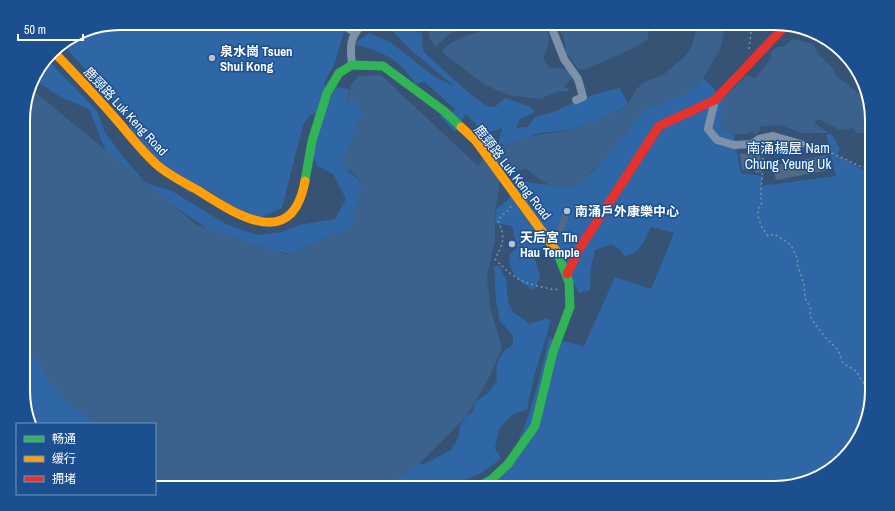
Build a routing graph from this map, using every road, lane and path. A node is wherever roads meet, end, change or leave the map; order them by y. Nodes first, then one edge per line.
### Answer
1 (350, 30) edge
2 (357, 30) edge
3 (553, 30) edge
4 (751, 30) edge
5 (781, 30) edge
6 (354, 33) junction
7 (749, 51) dead end
8 (56, 56) edge
9 (352, 65) junction
10 (576, 100) dead end
11 (715, 100) junction
12 (758, 140) junction
13 (801, 144) joint
14 (865, 167) edge
15 (518, 198) junction
16 (568, 278) junction
17 (865, 386) edge
18 (489, 481) edge

1 - 6 street
2 - 6 street
3 - 10 street
4 - 7 path
5 - 11 street
6 - 9 street
8 - 9 street, 鹿頸路 Luk Keng Road
9 - 15 street, 鹿頸路 Luk Keng Road
11 - 12 street
11 - 16 street
12 - 13 street
12 - 17 path
13 - 14 path
15 - 16 street, 鹿頸路 Luk Keng Road
15 - 16 path
16 - 18 street, 鹿頸路 Luk Keng Road

